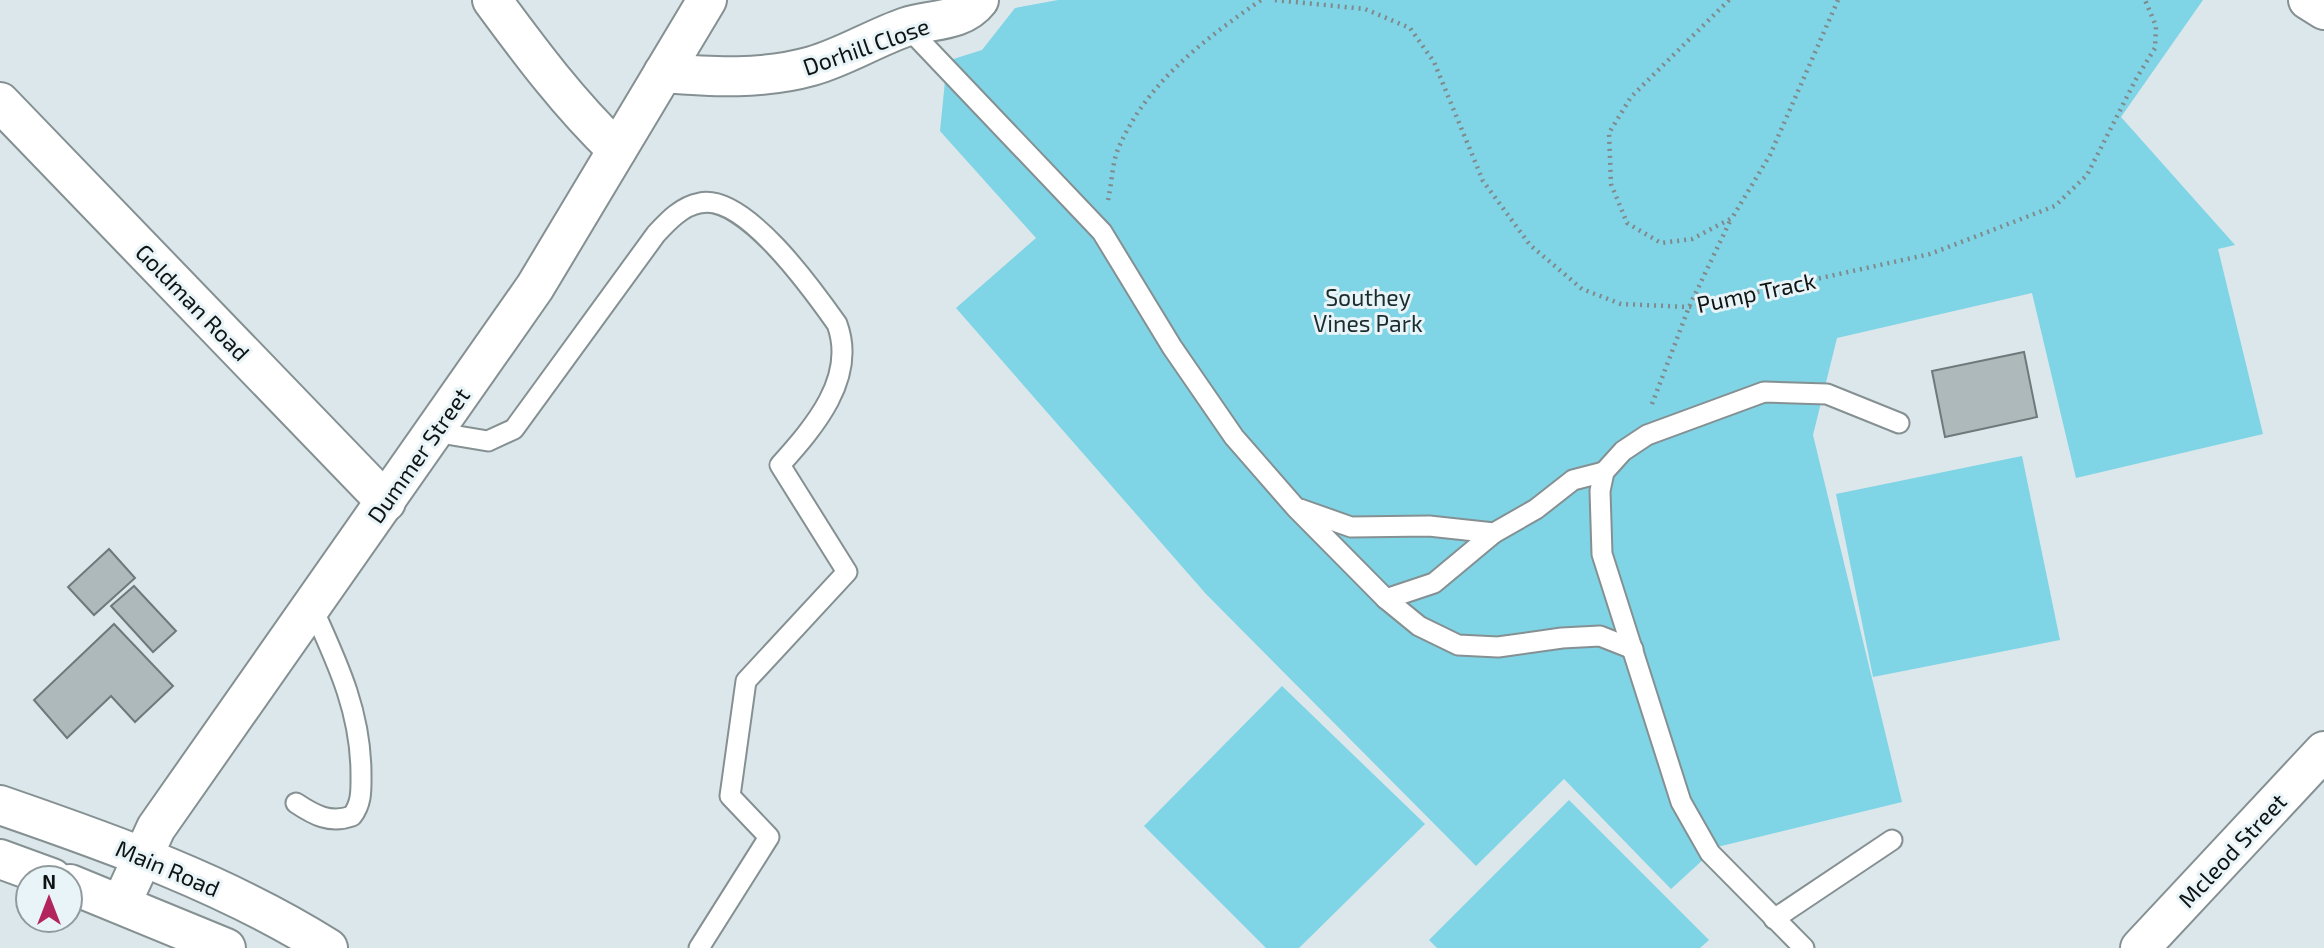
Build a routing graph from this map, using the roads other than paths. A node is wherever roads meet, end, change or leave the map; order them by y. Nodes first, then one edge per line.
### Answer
1 (492, 0) edge
2 (707, 0) edge
3 (979, 0) edge
4 (2308, 0) edge
5 (2324, 10) edge
6 (907, 27) junction
7 (663, 74) junction
8 (0, 102) edge
9 (617, 150) junction
10 (1899, 423) dead end
11 (434, 432) junction
12 (1604, 472) junction
13 (386, 502) junction
14 (1296, 508) junction
15 (1494, 533) junction
16 (1386, 599) junction
17 (312, 607) junction
18 (1633, 649) junction
19 (2324, 751) edge
20 (296, 803) dead end
21 (0, 805) edge
22 (1892, 840) dead end
23 (143, 856) junction
24 (84, 889) edge
25 (121, 904) junction
26 (1774, 919) junction
27 (226, 948) edge
28 (328, 948) edge
29 (699, 948) edge
30 (1804, 948) edge
31 (2140, 948) edge

1 - 9 street
2 - 7 street, Dummer Street
3 - 6 street, Dorhill Close
4 - 5 street
6 - 7 street, Dorhill Close
6 - 14 lane
7 - 9 street, Dummer Street
8 - 13 street, Goldman Road
9 - 11 street, Dummer Street
10 - 12 lane
11 - 13 street, Dummer Street
11 - 29 lane
12 - 15 lane
12 - 18 lane
13 - 17 street, Dummer Street
14 - 15 lane
14 - 16 lane
15 - 16 lane
16 - 18 lane
17 - 20 lane
17 - 23 street, Dummer Street
18 - 26 lane
19 - 31 street, Mcleod Street
21 - 23 street, Main Road
22 - 26 lane
23 - 25 street, Dummer Street
23 - 28 street, Main Road
24 - 25 street
25 - 27 street
26 - 30 lane

